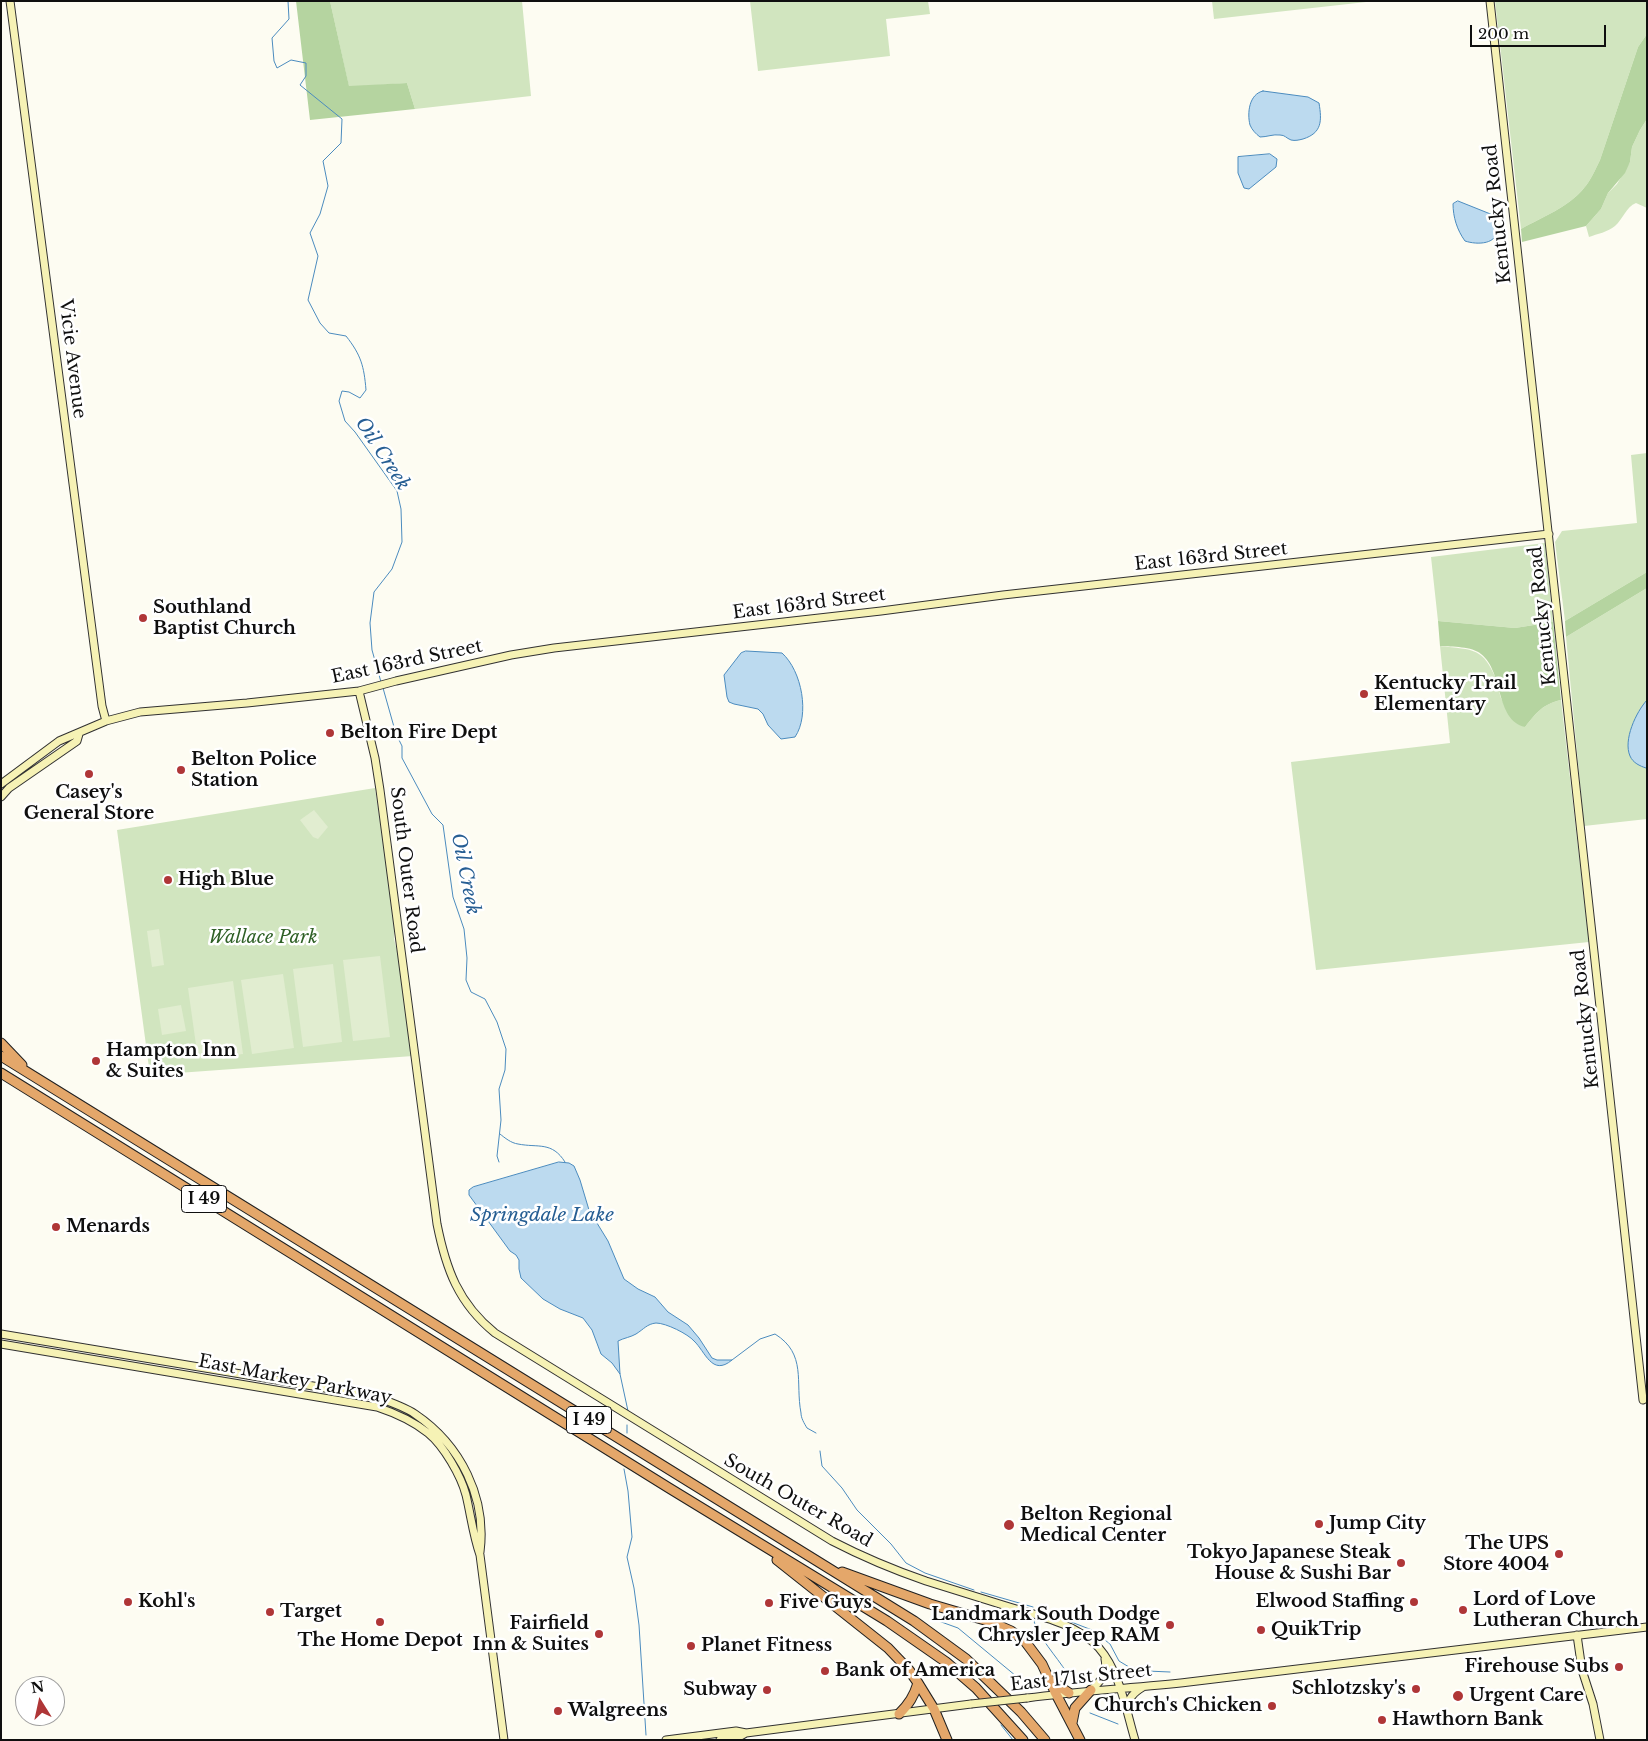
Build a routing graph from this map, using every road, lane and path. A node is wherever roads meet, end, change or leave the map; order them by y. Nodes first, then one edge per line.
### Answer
1 (10, 1) edge
2 (1490, 1) edge
3 (1549, 534) junction
4 (359, 691) junction
5 (106, 720) junction
6 (79, 734) junction
7 (1, 784) edge
8 (1, 797) edge
9 (1, 1043) edge
10 (1, 1056) edge
11 (1, 1073) edge
12 (31, 1074) junction
13 (1, 1082) edge
14 (20, 1085) junction
15 (1, 1334) edge
16 (1, 1344) edge
17 (1641, 1382) junction
18 (1647, 1392) edge
19 (1643, 1400) dead end
20 (668, 1488) junction
21 (480, 1555) junction
22 (830, 1568) junction
23 (1647, 1626) edge
24 (1576, 1635) junction
25 (1104, 1656) junction
26 (1049, 1679) junction
27 (918, 1683) junction
28 (1145, 1686) junction
29 (1119, 1689) junction
30 (1091, 1690) junction
31 (1069, 1692) junction
32 (1056, 1694) junction
33 (934, 1709) junction
34 (1126, 1710) junction
35 (899, 1714) junction
36 (1072, 1723) junction
37 (746, 1733) junction
38 (712, 1737) edge
39 (504, 1740) edge
40 (666, 1740) edge
41 (697, 1740) edge
42 (720, 1740) edge
43 (947, 1740) edge
44 (1024, 1740) edge
45 (1045, 1740) edge
46 (1080, 1740) edge
47 (1135, 1740) edge
48 (1600, 1740) edge

1 - 5 street, Vicie Avenue
2 - 3 street, Kentucky Road
3 - 4 street, East 163rd Street
3 - 17 street, Kentucky Road
4 - 5 street, East 163rd Street
4 - 25 street, South Outer Road
5 - 6 street, East 163rd Street
6 - 7 street, East 163rd Street
6 - 8 street, East 163rd Street
9 - 12 highway
10 - 12 highway, I 49
11 - 14 highway, I 49
12 - 22 highway, I 49
13 - 14 highway
14 - 20 highway, I 49
15 - 21 street, East Markey Parkway
16 - 21 street, East Markey Parkway
17 - 18 street
17 - 19 street, Kentucky Road
20 - 27 highway
20 - 44 highway, I 49
21 - 39 street
22 - 26 highway
22 - 45 highway, I 49
23 - 24 street, East 171st Street
24 - 28 street, East 171st Street
24 - 48 street
25 - 29 street, South Outer Road
25 - 30 street
26 - 31 highway
26 - 32 highway
27 - 33 highway
27 - 35 highway
28 - 29 street, East 171st Street
28 - 34 street
29 - 30 street, East 171st Street
29 - 34 street, South Outer Road
30 - 31 street, East 171st Street
30 - 36 highway
31 - 32 street, East 171st Street
32 - 33 street, East 171st Street, bridge
32 - 36 highway
33 - 35 street, East 171st Street
33 - 43 highway
34 - 47 street, South Outer Road
35 - 37 street, East 171st Street
36 - 46 highway
37 - 38 street, East 171st Street
37 - 42 street, East 171st Street
38 - 40 street, East 171st Street
38 - 41 street

